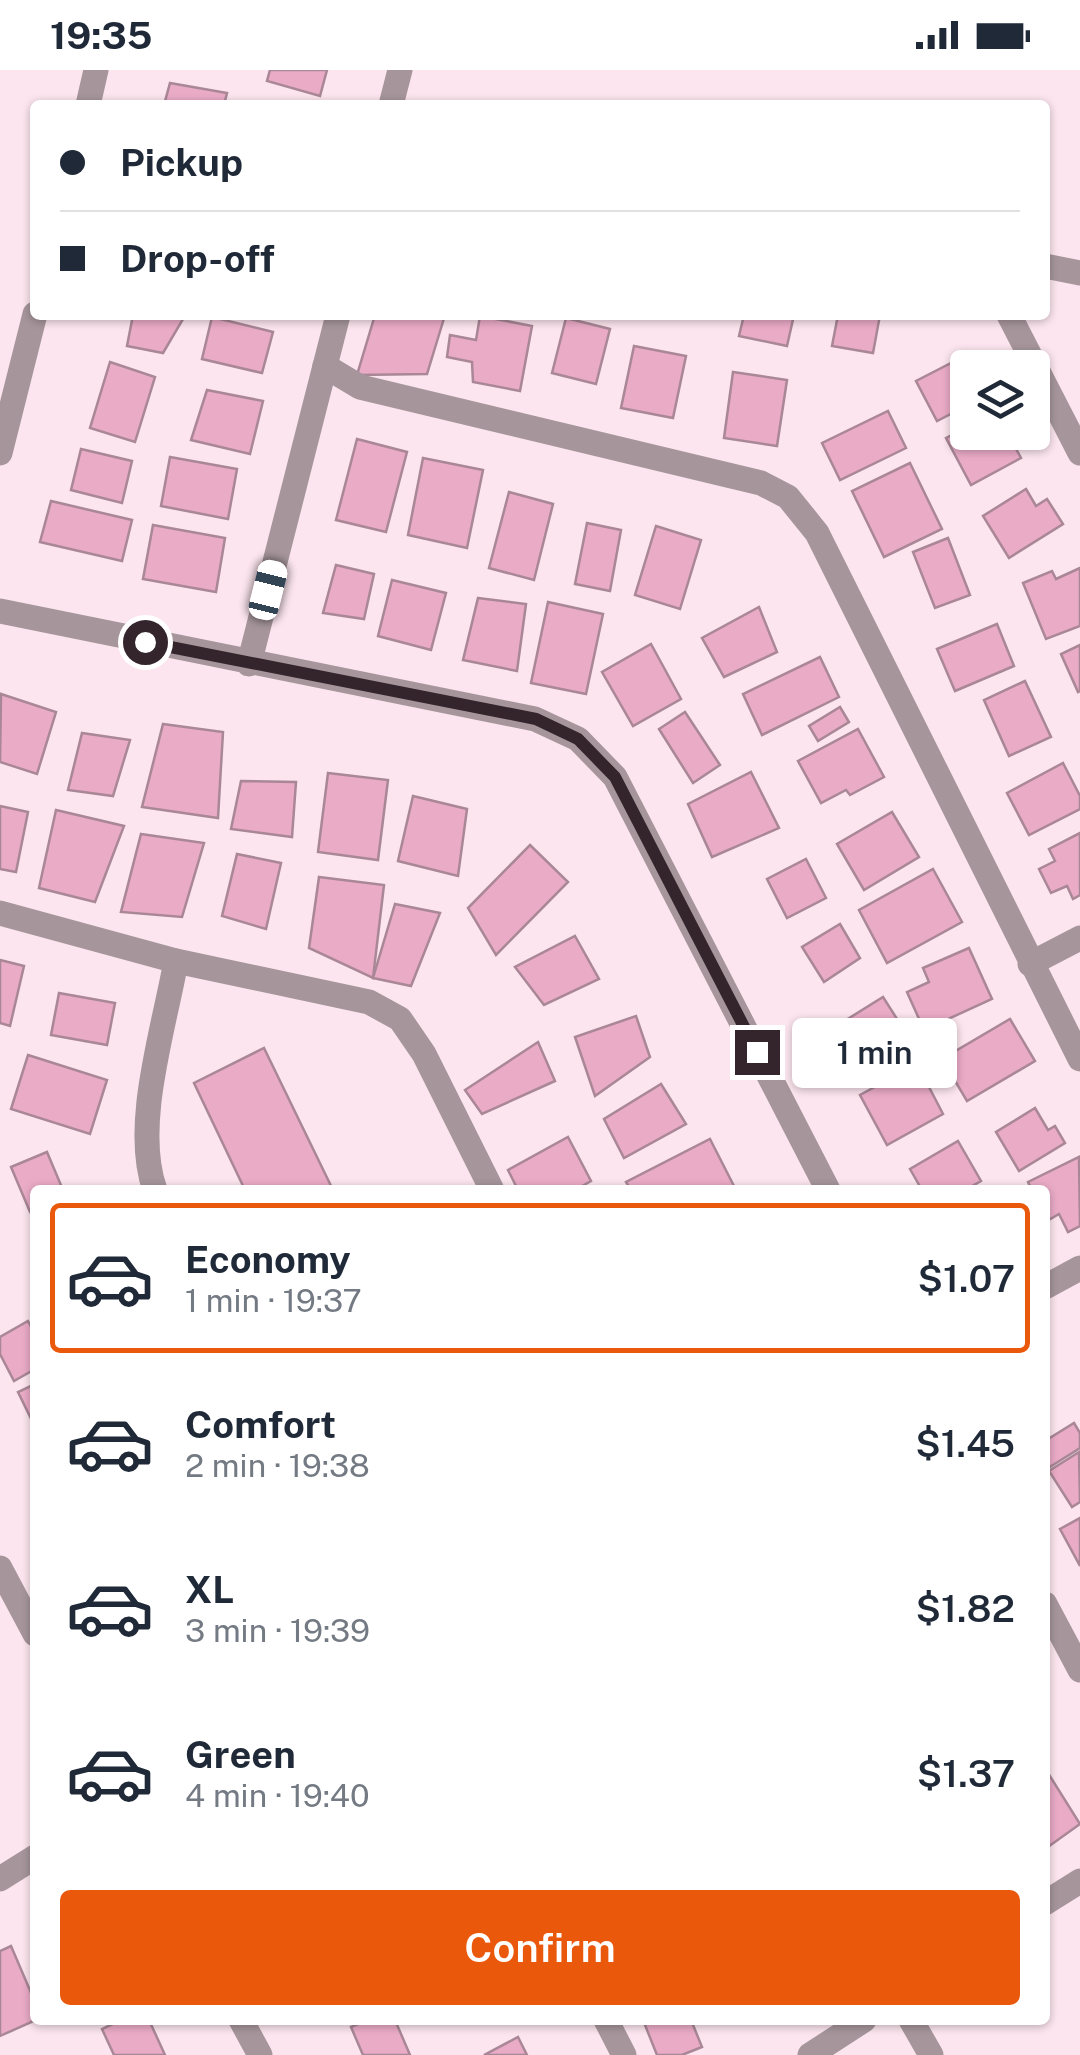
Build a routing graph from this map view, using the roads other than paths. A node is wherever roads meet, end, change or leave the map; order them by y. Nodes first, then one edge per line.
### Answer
1 (96, 70) edge
2 (400, 70) edge
3 (89, 100) edge
4 (392, 100) edge
5 (1050, 267) edge
6 (1080, 273) edge
7 (33, 320) edge
8 (337, 320) edge
9 (1012, 320) edge
10 (325, 366) junction
11 (0, 453) edge
12 (1080, 454) edge
13 (0, 611) edge
14 (249, 664) junction
15 (0, 913) edge
16 (1080, 938) edge
17 (176, 961) junction
18 (1030, 964) junction
19 (1080, 1059) edge
20 (153, 1185) edge
21 (490, 1185) edge
22 (825, 1185) edge
23 (1080, 1268) edge
24 (1050, 1284) edge
25 (0, 1568) edge
26 (1050, 1613) edge
27 (30, 1620) edge
28 (1080, 1670) edge
29 (30, 1861) edge
30 (0, 1879) edge
31 (1080, 1880) edge
32 (1050, 1900) edge
33 (244, 2025) edge
34 (609, 2025) edge
35 (856, 2025) edge
36 (914, 2025) edge
37 (260, 2055) edge
38 (624, 2055) edge
39 (810, 2055) edge
40 (931, 2055) edge

1 - 3 street
2 - 4 street
5 - 6 street
7 - 11 street
8 - 10 street
9 - 12 street
10 - 14 street
10 - 18 street
13 - 14 street
14 - 22 street
15 - 17 street
16 - 18 street
17 - 20 street
17 - 21 street
18 - 19 street
23 - 24 street
25 - 27 street
26 - 28 street
29 - 30 street
31 - 32 street
33 - 37 street
34 - 38 street
35 - 39 street
36 - 40 street

